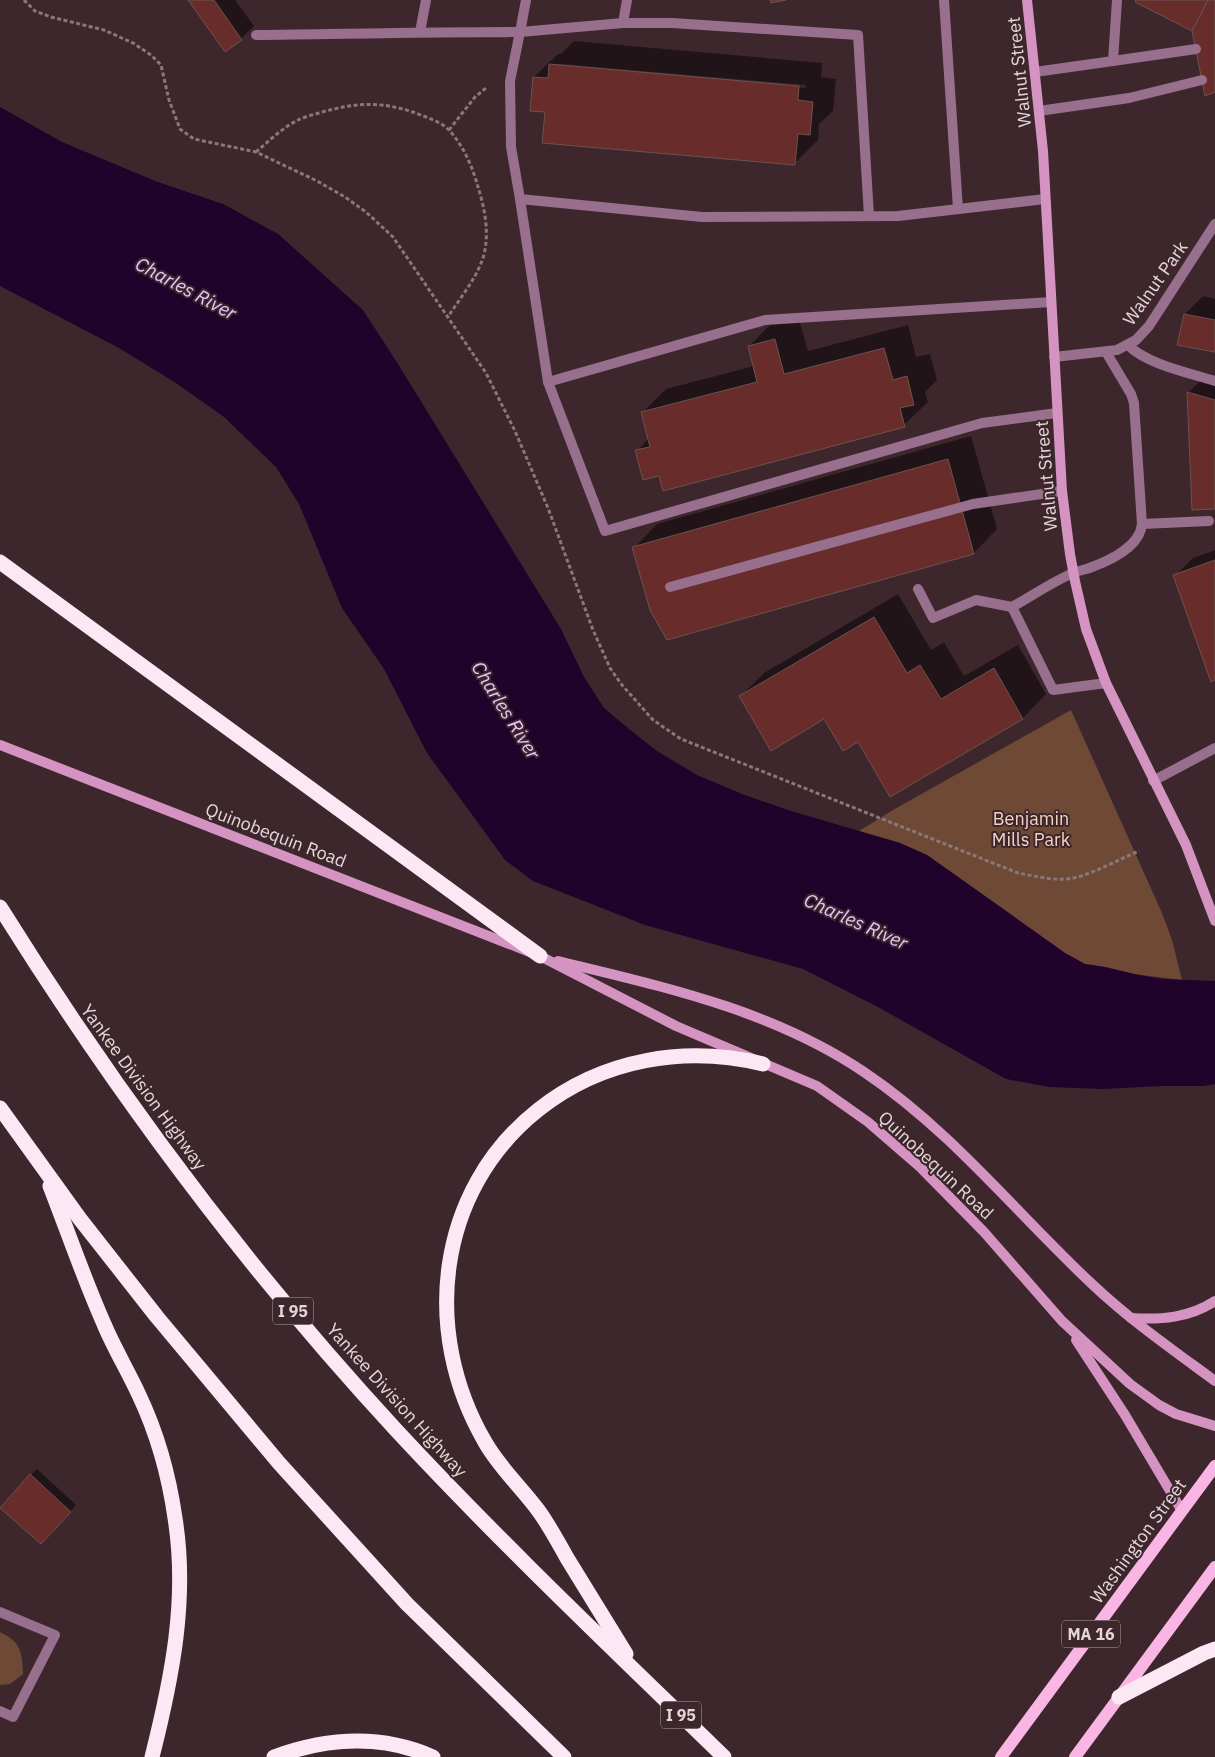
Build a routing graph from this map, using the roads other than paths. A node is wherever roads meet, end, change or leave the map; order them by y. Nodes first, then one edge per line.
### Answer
1 (426, 0) edge
2 (526, 0) edge
3 (627, 0) edge
4 (944, 0) edge
5 (1027, 0) edge
6 (1117, 0) edge
7 (623, 23) junction
8 (420, 32) junction
9 (520, 32) junction
10 (256, 35) dead end
11 (1196, 50) dead end
12 (1113, 61) junction
13 (1035, 72) junction
14 (1202, 80) dead end
15 (1040, 111) junction
16 (520, 199) junction
17 (1046, 199) junction
18 (958, 209) junction
19 (869, 216) junction
20 (1215, 224) edge
21 (1051, 302) junction
22 (1128, 345) junction
23 (1106, 352) junction
24 (1054, 357) junction
25 (1215, 381) edge
26 (548, 382) junction
27 (1057, 413) junction
28 (1062, 491) junction
29 (1209, 521) dead end
30 (1142, 524) junction
31 (0, 562) edge
32 (1074, 573) junction
33 (670, 587) dead end
34 (918, 589) dead end
35 (1012, 607) junction
36 (1106, 683) junction
37 (0, 745) edge
38 (1215, 748) edge
39 (1153, 781) junction
40 (0, 907) edge
41 (1215, 921) edge
42 (540, 956) junction
43 (763, 1064) junction
44 (0, 1108) edge
45 (42, 1166) junction
46 (1215, 1301) edge
47 (1131, 1318) junction
48 (1062, 1321) junction
49 (1215, 1381) edge
50 (1215, 1426) edge
51 (1215, 1466) edge
52 (1182, 1511) junction
53 (1215, 1567) edge
54 (0, 1612) edge
55 (1215, 1649) edge
56 (637, 1672) junction
57 (1119, 1697) junction
58 (0, 1711) edge
59 (152, 1757) edge
60 (274, 1757) edge
61 (432, 1757) edge
62 (564, 1757) edge
63 (724, 1757) edge
64 (1001, 1757) edge
65 (1075, 1757) edge

1 - 8 street
2 - 9 street
3 - 7 street
4 - 18 street
5 - 13 main road, Walnut Street
6 - 12 street
7 - 9 street
7 - 19 street
8 - 9 street
8 - 10 street
9 - 16 street
11 - 12 street
12 - 13 street
13 - 15 main road, Walnut Street
14 - 15 street
15 - 17 main road, Walnut Street
16 - 19 street
16 - 26 street
17 - 18 street
17 - 21 main road, Walnut Street
18 - 19 street
20 - 22 street, Walnut Park
21 - 24 main road, Walnut Street
21 - 26 street
22 - 23 street, Walnut Park
22 - 25 street
23 - 24 street, Walnut Park
23 - 30 street
24 - 27 main road, Walnut Street
26 - 27 street
27 - 28 main road, Walnut Street
28 - 32 main road, Walnut Street
28 - 33 street
29 - 30 street
30 - 32 street
31 - 42 highway
32 - 35 street
32 - 36 main road, Walnut Street
34 - 35 street
35 - 36 street
36 - 39 main road, Walnut Street
37 - 42 main road, Quinobequin Road
38 - 39 street
39 - 41 main road, Walnut Street
40 - 56 highway, Yankee Division Highway / I 95
42 - 43 main road, Quinobequin Road
42 - 47 main road, Quinobequin Road
43 - 48 main road, Quinobequin Road
43 - 56 highway
44 - 45 highway
45 - 59 highway
45 - 62 highway
46 - 47 main road
47 - 49 main road, Quinobequin Road
48 - 50 main road, Quinobequin Road
48 - 52 main road
51 - 52 main road, Washington Street / MA 16
52 - 64 main road, Washington Street / MA 16
53 - 57 main road
54 - 58 street
55 - 57 highway
56 - 63 highway, Yankee Division Highway / I 95
57 - 65 main road
60 - 61 highway

